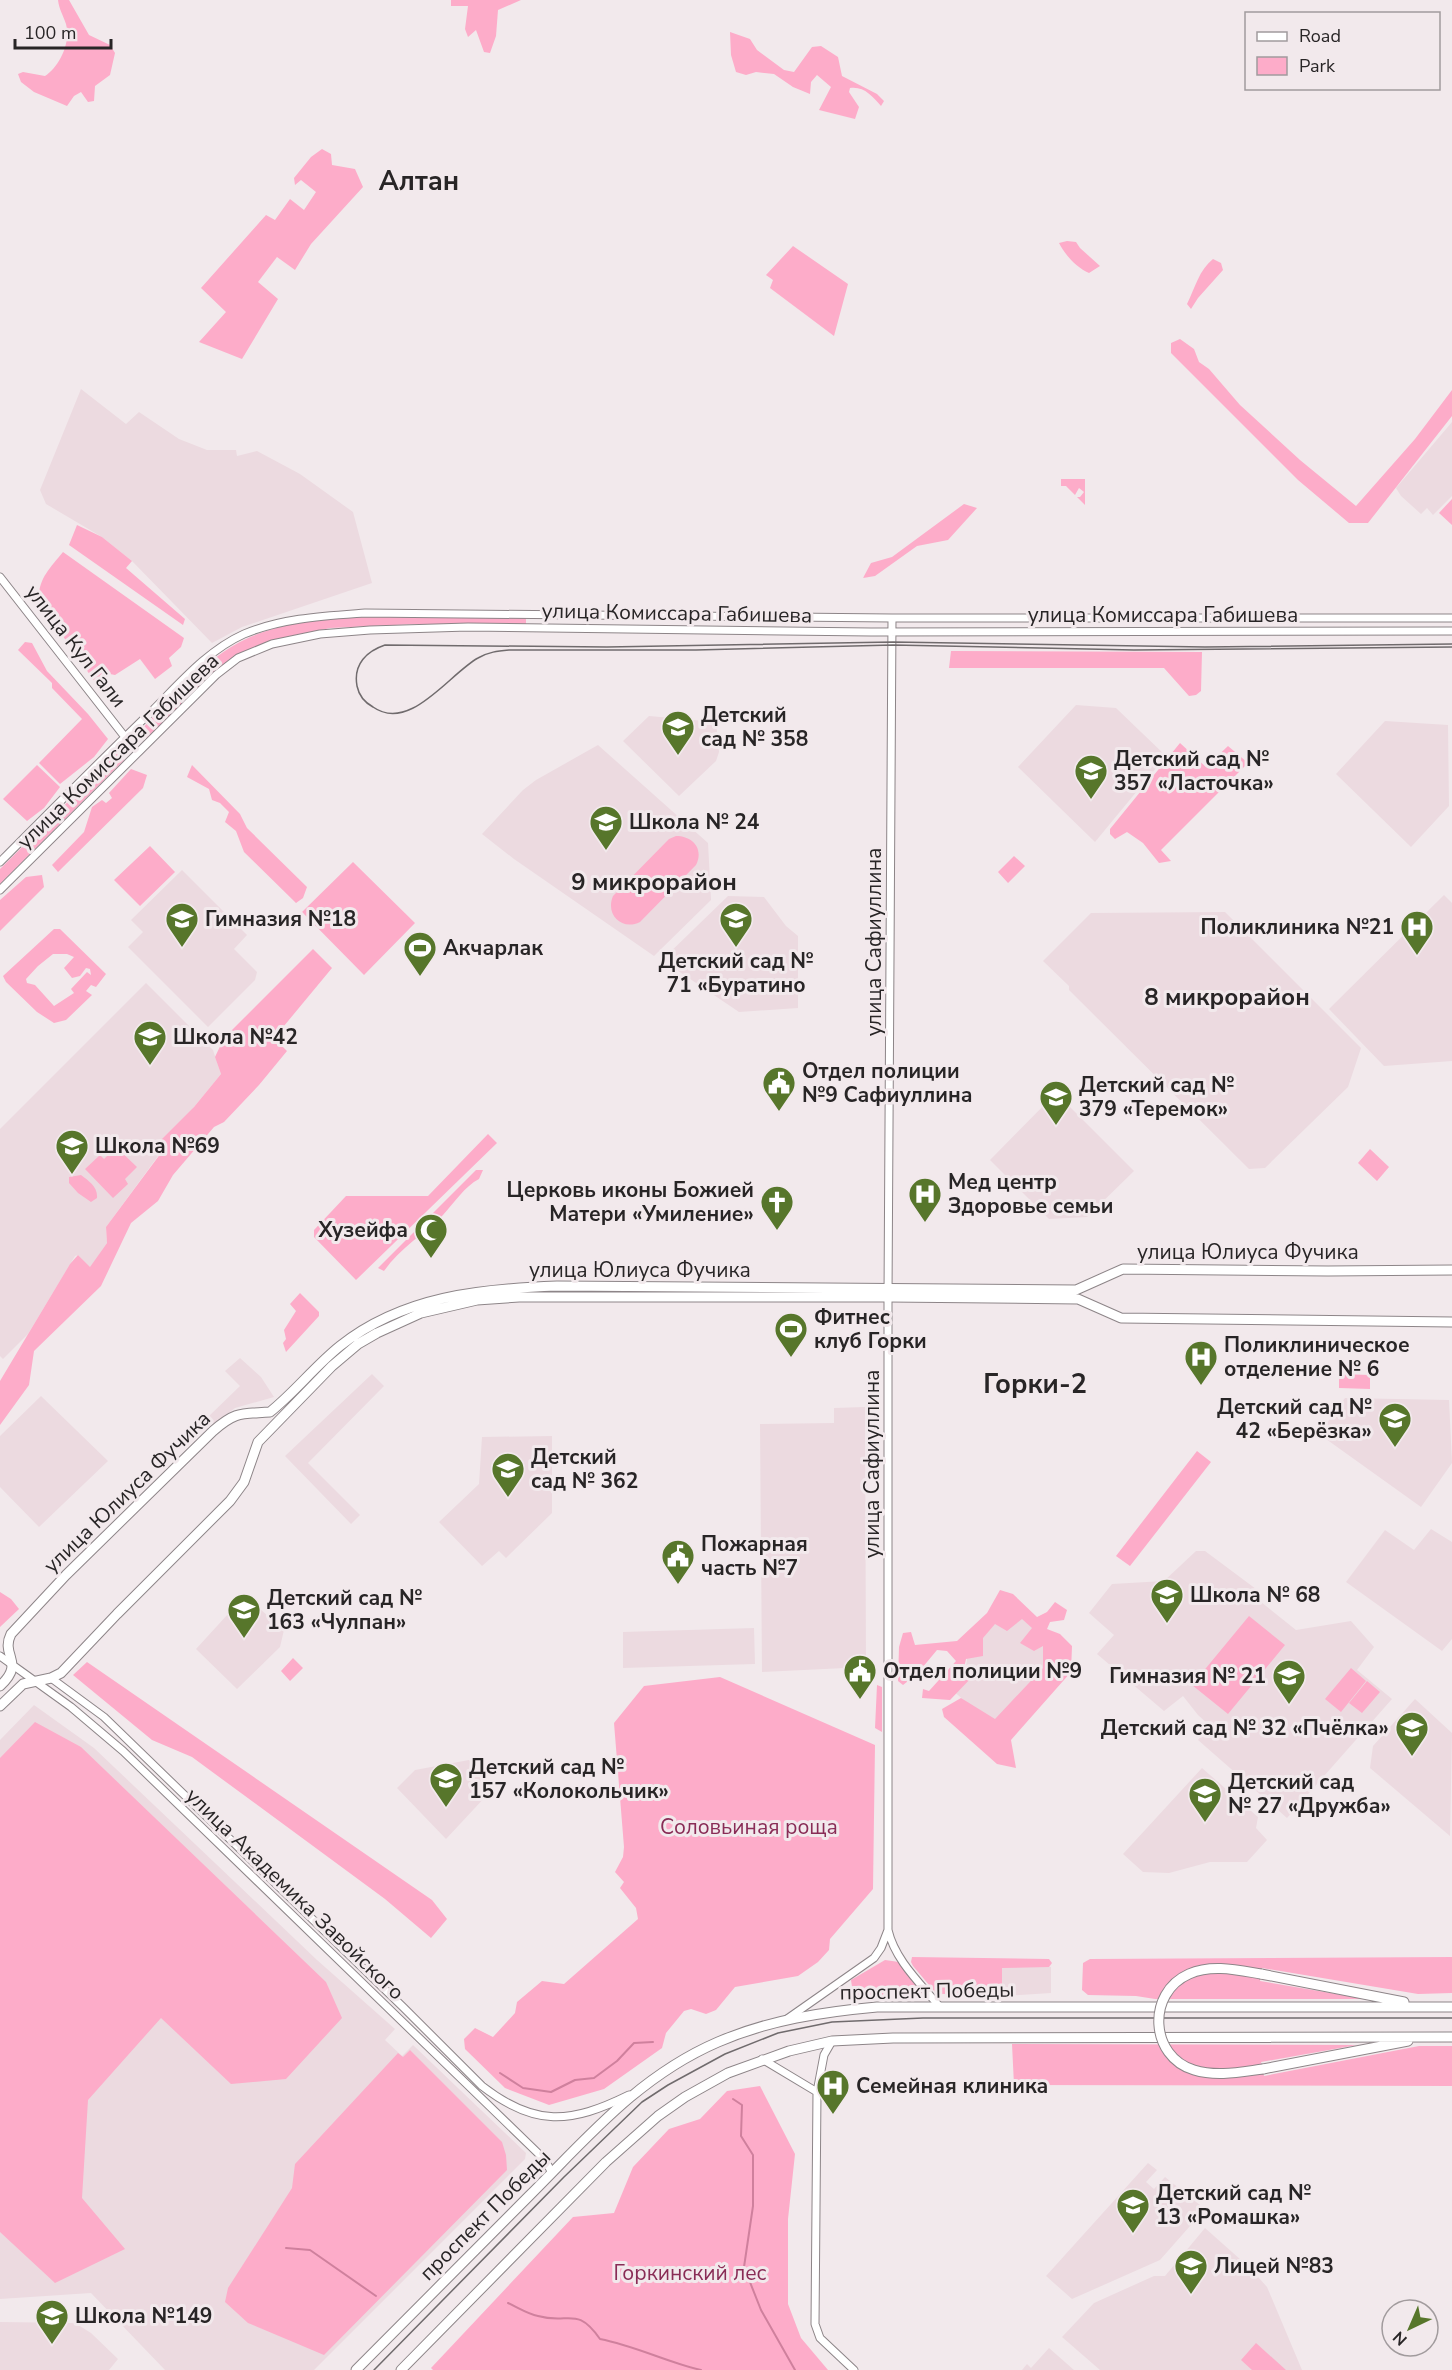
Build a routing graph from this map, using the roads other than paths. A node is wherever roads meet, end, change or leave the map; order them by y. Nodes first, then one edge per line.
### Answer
1 (0, 577) edge
2 (892, 618) junction
3 (1452, 618) edge
4 (1452, 631) edge
5 (893, 632) junction
6 (125, 737) junction
7 (0, 862) edge
8 (0, 890) edge
9 (1452, 1270) edge
10 (613, 1292) junction
11 (888, 1292) junction
12 (1452, 1322) edge
13 (271, 1411) junction
14 (267, 1431) junction
15 (4, 1643) edge
16 (0, 1656) edge
17 (12, 1665) junction
18 (51, 1678) junction
19 (33, 1681) junction
20 (0, 1686) edge
21 (0, 1706) edge
22 (100, 1714) junction
23 (91, 1722) junction
24 (888, 1930) junction
25 (939, 2006) junction
26 (1424, 2006) junction
27 (1452, 2007) edge
28 (787, 2019) junction
29 (1426, 2037) junction
30 (1452, 2037) edge
31 (832, 2041) junction
32 (762, 2060) junction
33 (817, 2092) junction
34 (631, 2094) junction
35 (552, 2173) junction
36 (356, 2370) edge
37 (401, 2370) edge
38 (854, 2370) edge

1 - 6 street, улица Кул Гали
2 - 3 street, улица Комиссара Габишева
2 - 5 street, улица Сафиуллина
2 - 6 street, улица Комиссара Габишева
4 - 5 street, улица Комиссара Габишева
5 - 8 street, улица Комиссара Габишева
5 - 11 street, улица Сафиуллина
6 - 7 street, улица Комиссара Габишева
9 - 11 main road, улица Юлиуса Фучика
10 - 11 main road, улица Юлиуса Фучика
10 - 13 main road, улица Юлиуса Фучика
10 - 14 main road, улица Юлиуса Фучика
11 - 12 main road, улица Юлиуса Фучика
11 - 24 street, улица Сафиуллина
13 - 14 main road
13 - 15 main road, улица Юлиуса Фучика
14 - 18 main road, улица Юлиуса Фучика
15 - 17 main road, улица Юлиуса Фучика
16 - 17 street, улица Академика Завойского
17 - 19 street, улица Академика Завойского
17 - 20 main road
18 - 19 main road, улица Юлиуса Фучика
18 - 22 street, улица Академика Завойского
19 - 21 main road, улица Юлиуса Фучика
19 - 23 street, улица Академика Завойского
22 - 23 street
22 - 34 street, улица Академика Завойского
23 - 35 street, улица Академика Завойского
24 - 25 street, улица Сафиуллина
24 - 28 street
25 - 26 main road, проспект Победы
25 - 28 main road, проспект Победы
26 - 27 main road, проспект Победы
26 - 29 main road, bridge
28 - 34 main road, проспект Победы
29 - 30 main road
29 - 31 main road
31 - 32 main road
31 - 33 street
32 - 33 street
32 - 37 main road
33 - 38 street
34 - 35 main road, проспект Победы
35 - 36 main road, проспект Победы

